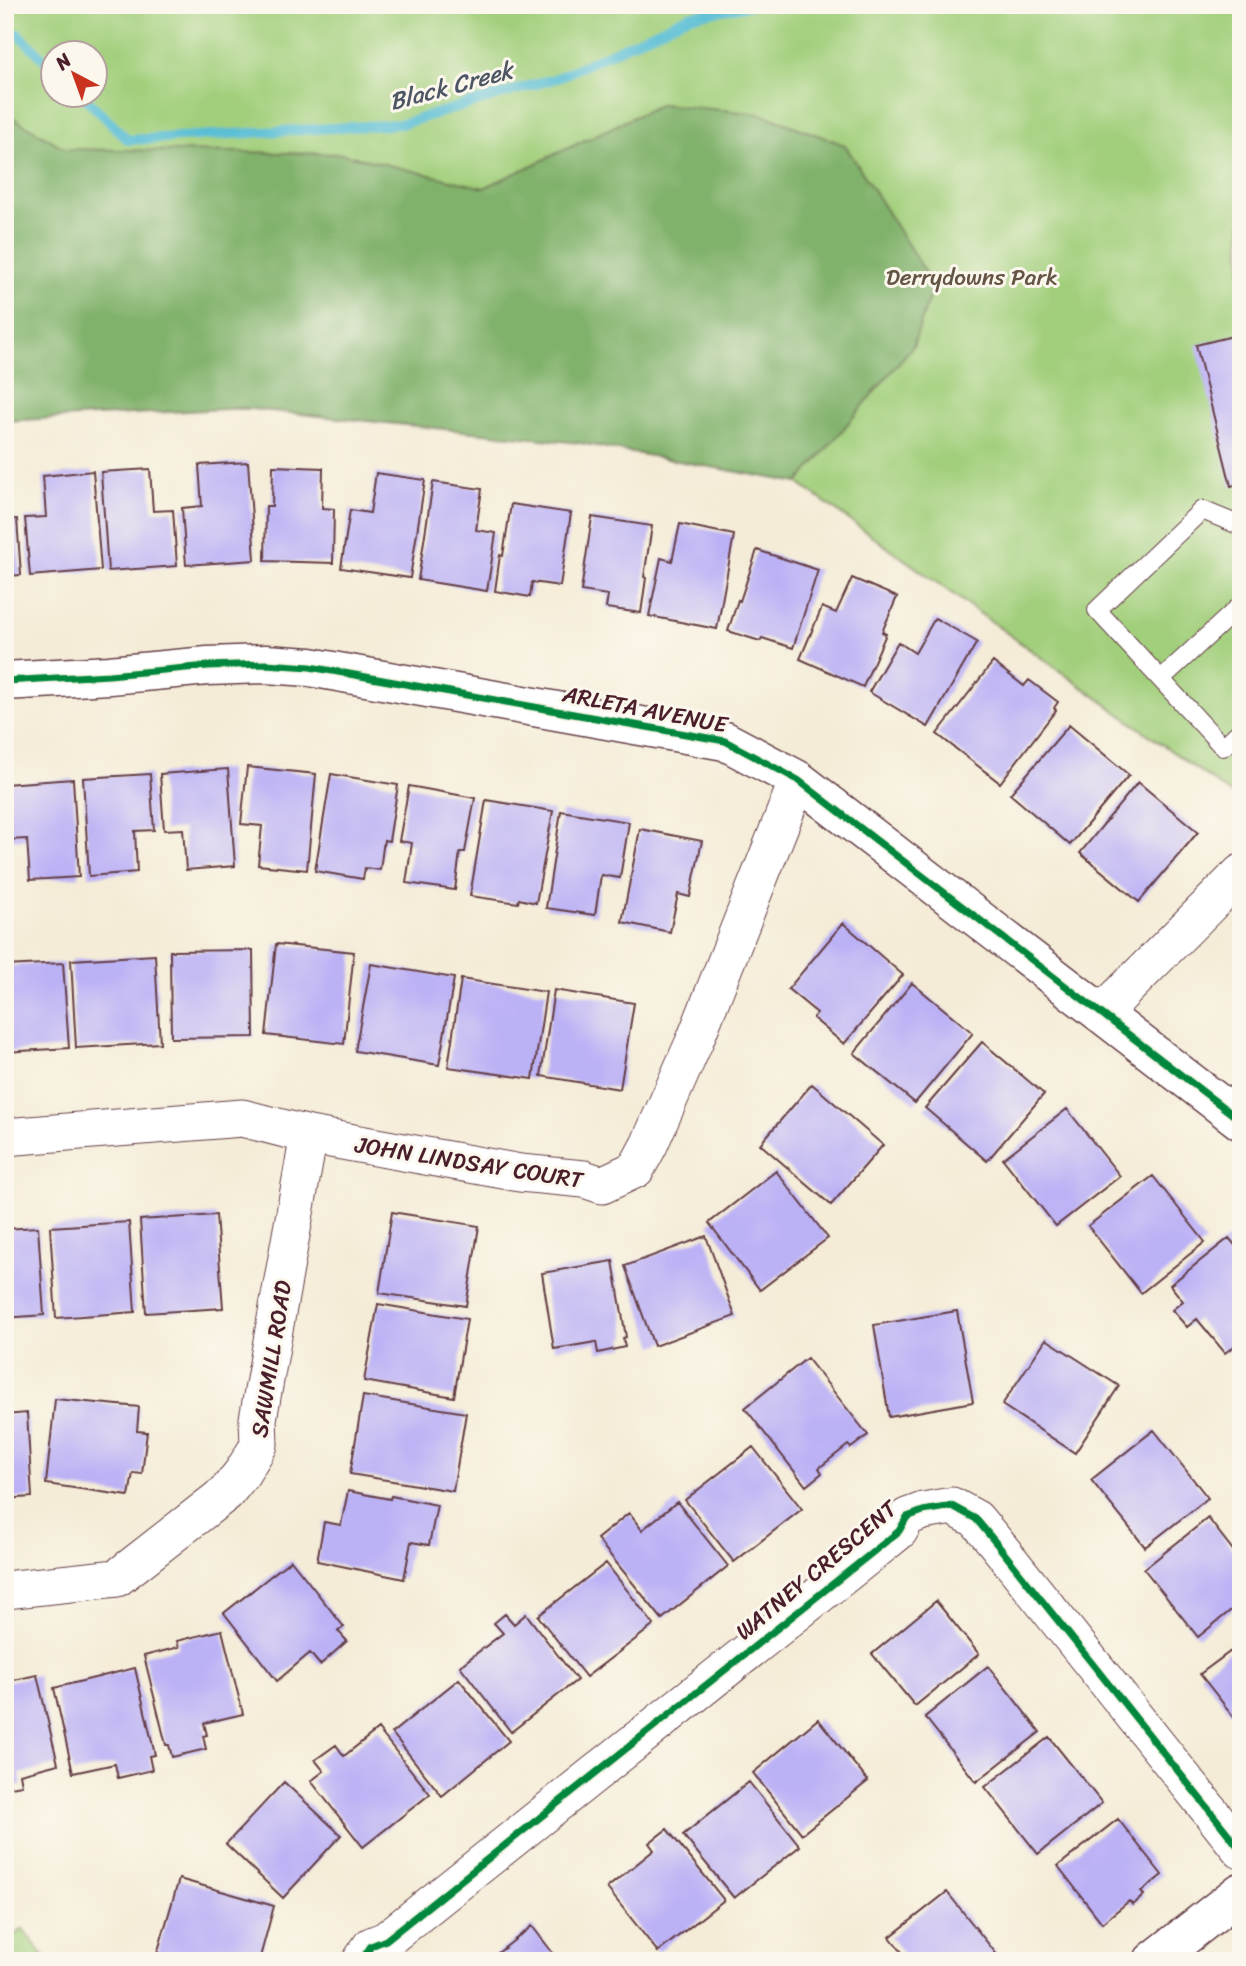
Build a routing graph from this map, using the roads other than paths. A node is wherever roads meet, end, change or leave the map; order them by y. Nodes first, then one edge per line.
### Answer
1 (1241, 526) edge
2 (1241, 605) edge
3 (1161, 679) junction
4 (5, 681) edge
5 (1241, 730) edge
6 (798, 780) junction
7 (1241, 873) edge
8 (1101, 1014) junction
9 (1241, 1121) edge
10 (309, 1135) junction
11 (5, 1136) edge
12 (5, 1590) edge
13 (1241, 1850) edge
14 (1241, 1892) edge
15 (361, 1961) edge
16 (1153, 1961) edge

1 - 3 lane
2 - 3 lane
3 - 5 lane
4 - 6 street, ARLETA AVENUE
6 - 8 street, ARLETA AVENUE
6 - 10 street, JOHN LINDSAY COURT
7 - 8 street
8 - 9 street, ARLETA AVENUE
10 - 11 street, JOHN LINDSAY COURT
10 - 12 street, SAWMILL ROAD
13 - 15 street, WATNEY CRESCENT
14 - 16 street

